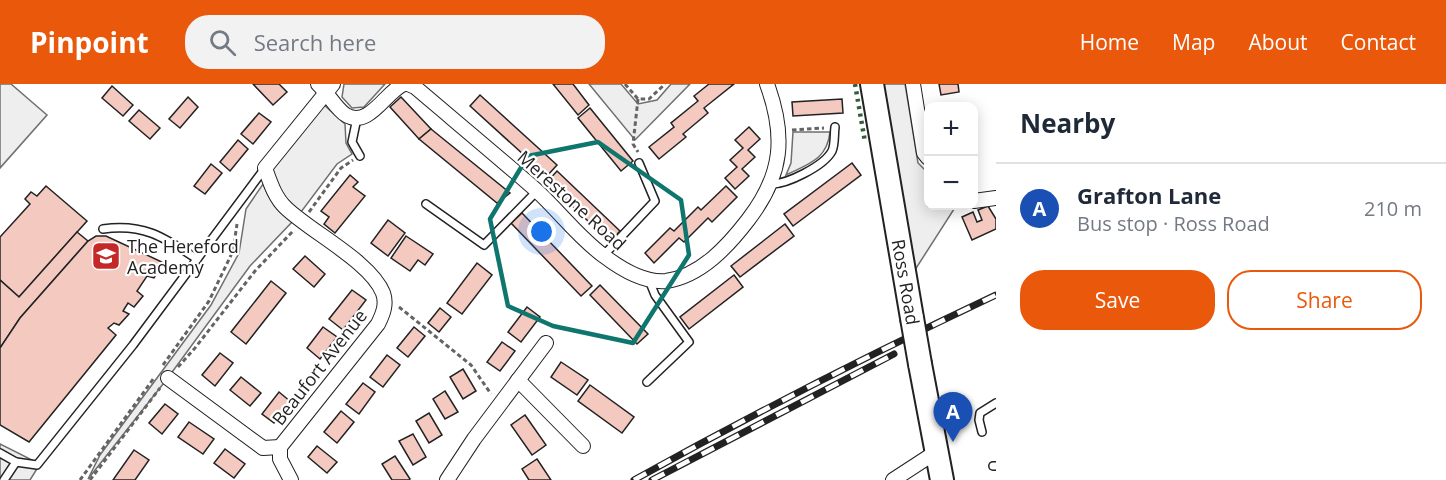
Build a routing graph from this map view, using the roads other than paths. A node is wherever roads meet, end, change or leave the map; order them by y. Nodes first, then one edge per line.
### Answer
1 (406, 84) edge
2 (767, 84) edge
3 (872, 84) edge
4 (913, 84) edge
5 (326, 86) edge
6 (357, 118) junction
7 (835, 127) road end
8 (360, 156) road end
9 (926, 156) edge
10 (639, 164) road end
11 (265, 168) junction
12 (770, 184) junction
13 (537, 191) junction
14 (996, 198) edge
15 (978, 200) edge
16 (426, 204) dead end
17 (103, 229) dead end
18 (603, 256) junction
19 (197, 259) junction
20 (650, 280) junction
21 (546, 343) dead end
22 (161, 374) road end
23 (518, 380) junction
24 (647, 382) dead end
25 (996, 403) edge
26 (982, 432) dead end
27 (583, 446) dead end
28 (280, 447) junction
29 (936, 452) junction
30 (0, 453) edge
31 (16, 462) junction
32 (4, 480) edge
33 (291, 480) edge
34 (447, 480) edge
35 (893, 480) edge
36 (942, 480) edge

1 - 6 street
1 - 13 street, Merestone Road
2 - 12 street, Merestone Road
3 - 29 highway, Ross Road, bridge
4 - 9 street
5 - 6 street
5 - 11 street
6 - 8 lane
7 - 12 lane
10 - 18 lane
11 - 19 lane
11 - 28 street, Beaufort Avenue
12 - 20 street, Merestone Road
13 - 16 lane
13 - 18 street, Merestone Road
14 - 15 street
17 - 19 lane
18 - 20 street, Merestone Road
19 - 31 lane
20 - 24 lane
21 - 23 street
22 - 28 street
23 - 27 street
23 - 34 street
25 - 26 lane
28 - 33 street, Beaufort Avenue
29 - 35 street
29 - 36 highway, Ross Road
30 - 31 lane
31 - 32 lane

